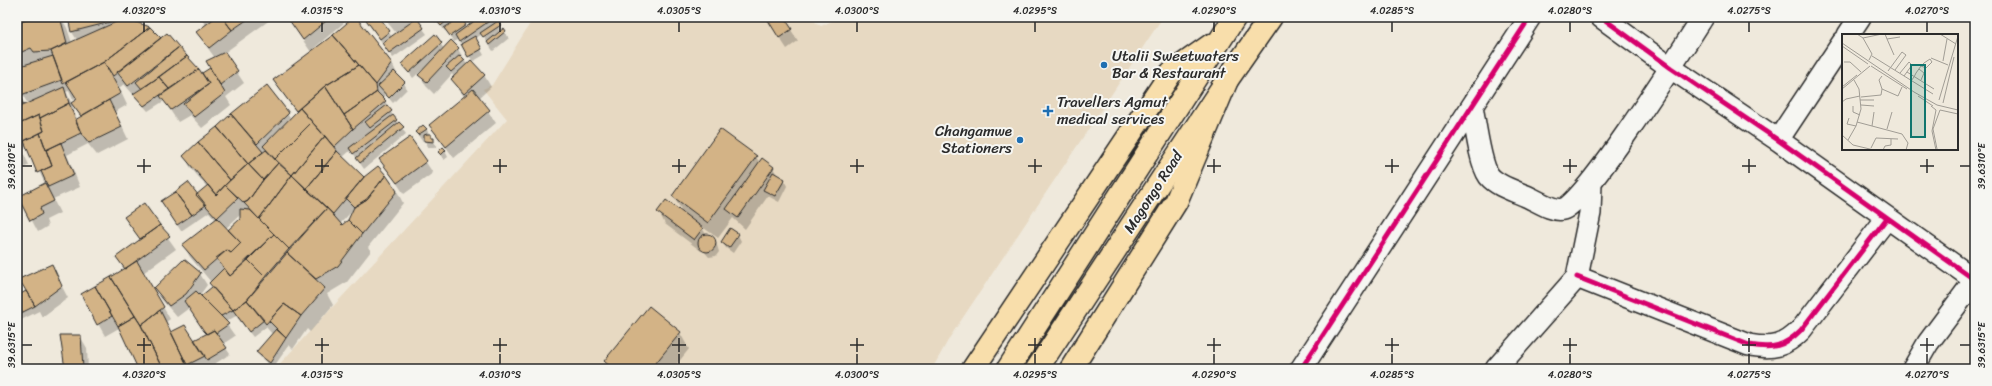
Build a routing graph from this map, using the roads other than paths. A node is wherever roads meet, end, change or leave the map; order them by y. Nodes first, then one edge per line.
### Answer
1 (1235, 17) edge
2 (1271, 17) edge
3 (1530, 17) edge
4 (1601, 17) edge
5 (1703, 17) edge
6 (1860, 17) edge
7 (1849, 34) edge
8 (1220, 38) junction
9 (1842, 44) edge
10 (1671, 68) junction
11 (1227, 80) junction
12 (1472, 106) junction
13 (1778, 140) junction
14 (1591, 184) junction
15 (1887, 218) junction
16 (1577, 277) junction
17 (1975, 280) edge
18 (973, 369) edge
19 (1008, 369) edge
20 (1037, 369) edge
21 (1071, 369) edge
22 (1301, 369) edge
23 (1496, 369) edge
24 (1913, 369) edge

1 - 8 main road, Magongo Road
2 - 11 main road, Magongo Road
3 - 12 street
4 - 10 street
5 - 10 street
6 - 7 street
8 - 18 main road
8 - 19 main road, Magongo Road
9 - 13 street
10 - 13 street
10 - 14 street
11 - 20 main road, Magongo Road
11 - 21 main road
12 - 14 street
12 - 22 street
13 - 15 street
14 - 16 street
15 - 16 street
15 - 17 street
16 - 23 street
17 - 24 street

